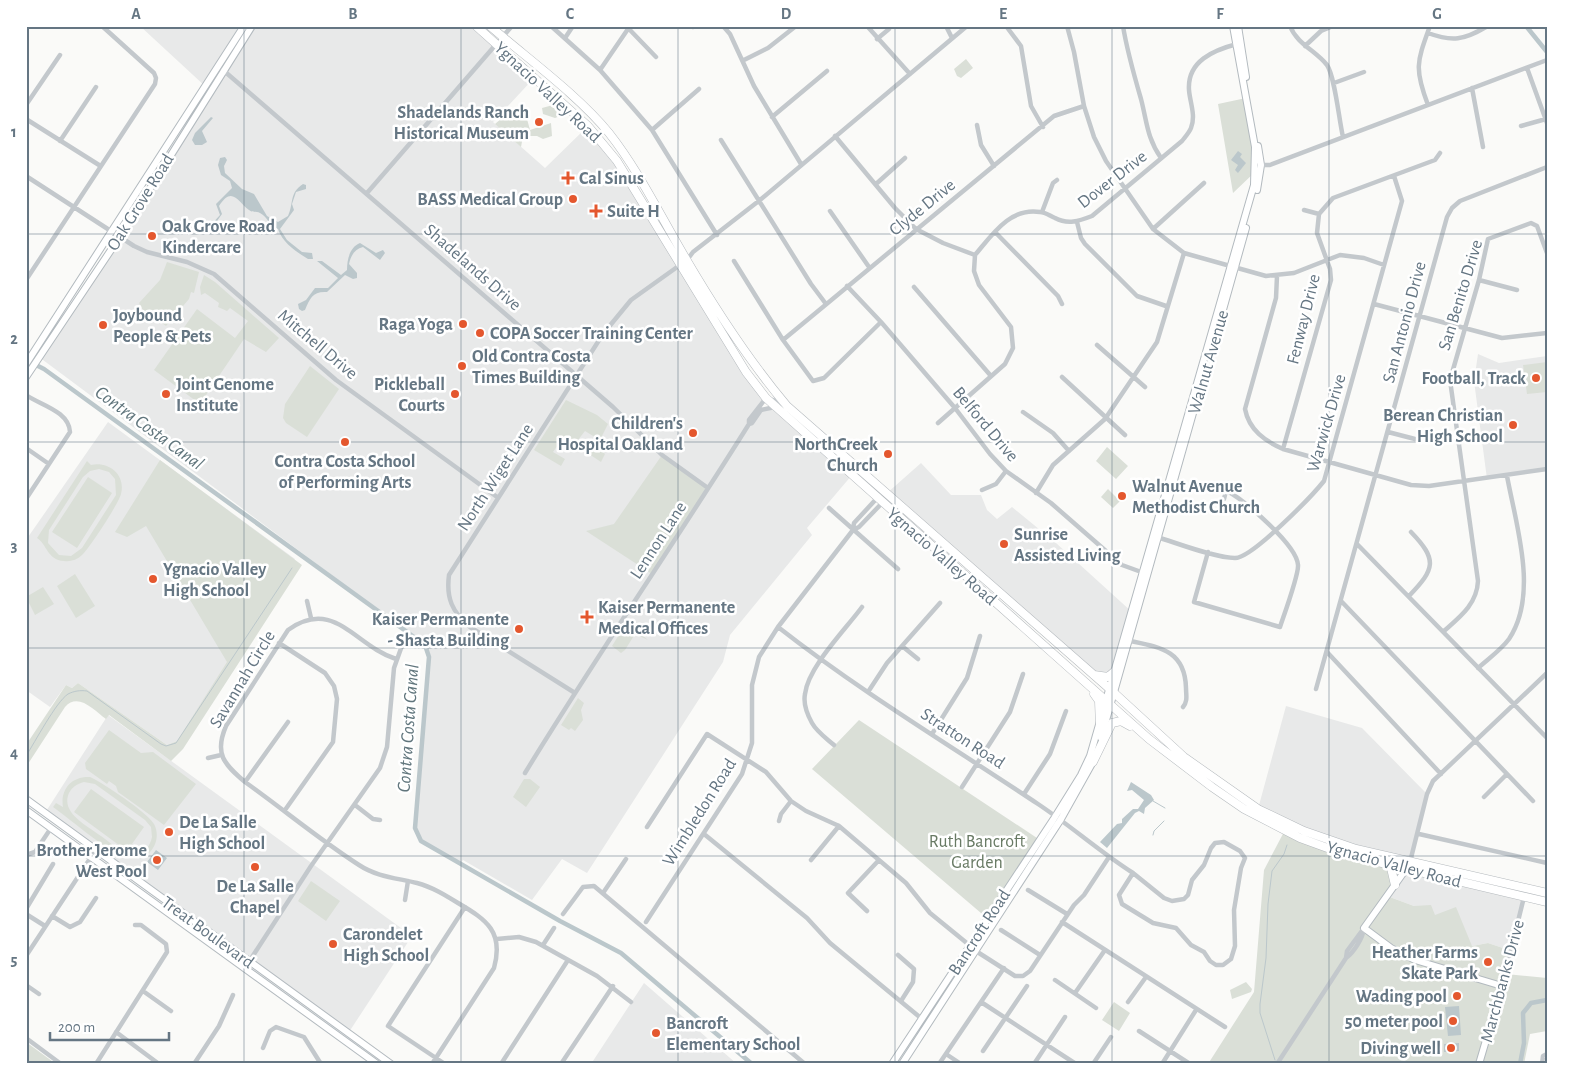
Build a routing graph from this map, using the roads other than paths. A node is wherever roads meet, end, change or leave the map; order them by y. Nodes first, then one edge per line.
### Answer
1 (102, 26) edge
2 (244, 26) edge
3 (252, 26) edge
4 (476, 26) edge
5 (490, 26) edge
6 (512, 26) edge
7 (551, 26) edge
8 (573, 26) edge
9 (723, 26) edge
10 (786, 26) edge
11 (796, 26) edge
12 (867, 26) edge
13 (946, 26) edge
14 (967, 26) edge
15 (1006, 26) edge
16 (1066, 26) edge
17 (1123, 26) edge
18 (1233, 26) edge
19 (1238, 26) edge
20 (1290, 26) edge
21 (1334, 26) edge
22 (1430, 26) edge
23 (1486, 27) edge
24 (629, 28) edge
25 (890, 29) dead end
26 (790, 31) junction
27 (1428, 33) junction
28 (502, 37) junction
29 (566, 38) junction
30 (952, 38) junction
31 (878, 39) junction
32 (496, 44) junction
33 (1238, 44) junction
34 (1305, 46) junction
35 (60, 55) dead end
36 (656, 57) dead end
37 (744, 60) junction
38 (1547, 60) edge
39 (1526, 68) junction
40 (222, 69) junction
41 (600, 70) junction
42 (827, 72) dead end
43 (1364, 72) dead end
44 (910, 74) junction
45 (1334, 83) junction
46 (96, 87) dead end
47 (1472, 88) junction
48 (699, 89) dead end
49 (26, 105) edge
50 (1428, 105) junction
51 (1084, 106) junction
52 (772, 117) junction
53 (26, 119) edge
54 (1546, 120) edge
55 (977, 124) dead end
56 (1521, 126) dead end
57 (1043, 127) junction
58 (652, 130) junction
59 (835, 136) junction
60 (1343, 137) junction
61 (721, 140) dead end
62 (60, 141) junction
63 (1483, 147) dead end
64 (1440, 154) dead end
65 (905, 158) dead end
66 (1161, 158) junction
67 (801, 164) junction
68 (100, 165) junction
69 (1259, 165) junction
70 (994, 166) junction
71 (1547, 167) edge
72 (26, 176) edge
73 (1394, 176) junction
74 (1057, 180) dead end
75 (1204, 183) dead end
76 (876, 184) junction
77 (1124, 190) junction
78 (367, 193) junction
79 (760, 200) junction
80 (74, 207) junction
81 (1304, 210) dead end
82 (830, 211) dead end
83 (1042, 212) junction
84 (1319, 214) junction
85 (1077, 222) junction
86 (916, 229) junction
87 (1153, 229) junction
88 (111, 232) junction
89 (995, 232) junction
90 (717, 235) junction
91 (119, 238) junction
92 (1547, 252) edge
93 (1184, 253) junction
94 (974, 255) junction
95 (1327, 259) junction
96 (734, 261) dead end
97 (684, 263) junction
98 (1384, 265) junction
99 (1232, 266) junction
100 (869, 267) junction
101 (1277, 276) junction
102 (26, 280) edge
103 (1479, 280) junction
104 (847, 286) junction
105 (914, 287) dead end
106 (1517, 290) dead end
107 (826, 304) junction
108 (1062, 304) dead end
109 (1374, 304) junction
110 (1166, 306) junction
111 (1420, 315) junction
112 (881, 322) junction
113 (1463, 329) junction
114 (47, 332) junction
115 (1547, 333) edge
116 (783, 340) junction
117 (1097, 345) dead end
118 (40, 355) junction
119 (26, 364) edge
120 (576, 375) junction
121 (991, 376) junction
122 (26, 377) edge
123 (1062, 377) dead end
124 (1133, 378) junction
125 (813, 381) junction
126 (811, 387) dead end
127 (1145, 387) dead end
128 (26, 396) edge
129 (766, 398) junction
130 (775, 406) junction
131 (787, 406) junction
132 (955, 408) junction
133 (1023, 412) dead end
134 (1106, 419) junction
135 (938, 423) dead end
136 (749, 424) junction
137 (1388, 432) junction
138 (1125, 435) dead end
139 (1415, 439) dead end
140 (26, 448) edge
141 (1283, 449) junction
142 (1069, 451) junction
143 (1330, 462) junction
144 (49, 464) junction
145 (1547, 469) edge
146 (1006, 471) junction
147 (1376, 475) junction
148 (1507, 476) junction
149 (1463, 482) junction
150 (1228, 483) dead end
151 (708, 488) junction
152 (982, 490) dead end
153 (1227, 491) junction
154 (1036, 493) junction
155 (886, 494) junction
156 (497, 497) junction
157 (26, 499) edge
158 (879, 500) junction
159 (1224, 500) dead end
160 (869, 505) junction
161 (829, 508) dead end
162 (875, 511) junction
163 (853, 530) junction
164 (1275, 530) junction
165 (1411, 532) dead end
166 (1156, 536) junction
167 (1357, 544) junction
168 (1208, 552) junction
169 (898, 570) dead end
170 (1145, 574) junction
171 (1409, 596) junction
172 (307, 601) dead end
173 (1342, 602) junction
174 (940, 603) dead end
175 (862, 607) dead end
176 (311, 618) junction
177 (778, 627) junction
178 (1444, 631) junction
179 (980, 636) dead end
180 (404, 640) dead end
181 (1127, 640) junction
182 (279, 643) junction
183 (902, 646) junction
184 (1327, 652) junction
185 (396, 659) junction
186 (918, 659) dead end
187 (821, 661) junction
188 (1478, 668) junction
189 (1547, 673) edge
190 (1023, 674) dead end
191 (1118, 674) junction
192 (1094, 675) junction
193 (1080, 677) junction
194 (1316, 690) dead end
195 (868, 692) junction
196 (1113, 692) junction
197 (574, 693) junction
198 (1125, 703) junction
199 (1109, 704) junction
200 (1513, 704) junction
201 (1184, 706) dead end
202 (1066, 711) dead end
203 (288, 722) dead end
204 (1100, 727) junction
205 (932, 734) junction
206 (1547, 738) edge
207 (1149, 739) junction
208 (1475, 741) junction
209 (834, 745) dead end
210 (221, 755) junction
211 (208, 758) dead end
212 (748, 760) junction
213 (1093, 762) junction
214 (977, 764) junction
215 (525, 773) dead end
216 (1441, 774) junction
217 (1507, 774) junction
218 (245, 782) junction
219 (962, 787) dead end
220 (1024, 794) junction
221 (1484, 797) dead end
222 (26, 800) edge
223 (791, 801) junction
224 (1533, 801) dead end
225 (355, 805) junction
226 (26, 810) edge
227 (285, 810) junction
228 (1058, 817) junction
229 (380, 820) dead end
230 (778, 821) dead end
231 (839, 826) junction
232 (647, 827) dead end
233 (50, 828) junction
234 (704, 834) junction
235 (1419, 834) junction
236 (1302, 838) junction
237 (1328, 840) junction
238 (328, 843) junction
239 (95, 850) junction
240 (26, 855) edge
241 (91, 857) junction
242 (1109, 857) junction
243 (626, 859) dead end
244 (811, 860) dead end
245 (880, 860) junction
246 (1547, 863) edge
247 (53, 864) dead end
248 (1386, 864) junction
249 (1408, 866) junction
250 (1133, 873) junction
251 (408, 881) junction
252 (1395, 885) junction
253 (1028, 890) dead end
254 (603, 893) junction
255 (1547, 893) edge
256 (1524, 897) junction
257 (96, 898) dead end
258 (404, 900) dead end
259 (1547, 902) edge
260 (465, 907) junction
261 (26, 909) edge
262 (867, 910) dead end
263 (26, 914) edge
264 (563, 914) dead end
265 (1068, 914) junction
266 (52, 916) junction
267 (646, 922) dead end
268 (1062, 922) junction
269 (135, 925) dead end
270 (45, 926) junction
271 (554, 928) dead end
272 (1364, 928) junction
273 (1001, 930) dead end
274 (497, 939) junction
275 (543, 945) junction
276 (974, 948) junction
277 (1105, 950) junction
278 (898, 955) dead end
279 (1040, 955) junction
280 (26, 956) edge
281 (568, 960) junction
282 (247, 965) junction
283 (1004, 968) junction
284 (1146, 977) junction
285 (1055, 980) dead end
286 (26, 985) edge
287 (613, 986) junction
288 (1027, 986) dead end
289 (1502, 986) junction
290 (143, 991) junction
291 (1074, 993) junction
292 (39, 994) dead end
293 (233, 996) dead end
294 (901, 1001) junction
295 (632, 1002) dead end
296 (981, 1002) junction
297 (1128, 1002) dead end
298 (1096, 1008) dead end
299 (171, 1010) dead end
300 (1196, 1010) junction
301 (1065, 1017) dead end
302 (1005, 1018) junction
303 (922, 1019) junction
304 (1226, 1028) dead end
305 (1139, 1031) dead end
306 (116, 1032) junction
307 (1111, 1037) dead end
308 (26, 1038) edge
309 (1047, 1044) junction
310 (263, 1048) dead end
311 (983, 1051) dead end
312 (1169, 1051) junction
313 (946, 1054) junction
314 (1547, 1054) edge
315 (436, 1057) junction
316 (61, 1064) edge
317 (96, 1064) edge
318 (159, 1064) edge
319 (194, 1064) edge
320 (321, 1064) edge
321 (377, 1064) edge
322 (391, 1064) edge
323 (432, 1064) edge
324 (445, 1064) edge
325 (501, 1064) edge
326 (561, 1064) edge
327 (805, 1064) edge
328 (892, 1064) edge
329 (902, 1064) edge
330 (939, 1064) edge
331 (961, 1064) edge
332 (1034, 1064) edge
333 (1076, 1064) edge
334 (1093, 1064) edge
335 (1162, 1064) edge
336 (1190, 1064) edge
337 (1277, 1064) edge
338 (1479, 1064) edge
339 (1542, 1064) edge

1 - 68 street
2 - 40 main road, Oak Grove Road
3 - 40 main road, Oak Grove Road
4 - 32 highway, Ygnacio Valley Road
5 - 28 highway, Ygnacio Valley Road
6 - 28 street
7 - 29 street
8 - 29 street
9 - 37 street
10 - 26 street
11 - 26 street
12 - 31 street
13 - 30 street
14 - 30 street, North Wiget Lane
15 - 57 street
16 - 51 street
17 - 66 street
18 - 33 main road, Walnut Avenue
19 - 33 main road, Walnut Avenue
20 - 34 street
21 - 34 street
22 - 27 street
23 - 27 street
24 - 36 street
24 - 41 street
25 - 31 street
26 - 37 street
27 - 50 street
28 - 32 street
28 - 97 highway, Ygnacio Valley Road
29 - 41 street
30 - 44 street, North Wiget Lane
31 - 44 street
32 - 78 street
32 - 97 highway, Ygnacio Valley Road
33 - 66 street, Dover Drive
33 - 69 main road, Walnut Avenue
34 - 45 street
35 - 49 street
37 - 52 street
38 - 39 street
39 - 47 street
39 - 54 street
40 - 78 street, Shadelands Drive
40 - 88 main road, Oak Grove Road
40 - 91 main road, Oak Grove Road
41 - 58 street
42 - 52 street
43 - 45 street
44 - 59 street, North Wiget Lane
45 - 60 street
46 - 62 street
47 - 50 street
47 - 63 street
48 - 58 street
50 - 60 street
51 - 57 street, Clyde Drive
51 - 77 street
52 - 67 street
53 - 62 street
54 - 56 street
55 - 70 street
57 - 70 street, Clyde Drive
58 - 90 street
59 - 67 street, North Wiget Lane
59 - 76 street
60 - 69 street
61 - 79 street
62 - 68 street
64 - 73 street
65 - 76 street
66 - 77 street, Dover Drive
67 - 79 street, North Wiget Lane
68 - 80 street
69 - 99 main road, Walnut Avenue
70 - 86 street, Clyde Drive
71 - 111 street, San Antonio Drive
72 - 80 street, Mitchell Drive
73 - 84 street
73 - 98 street, Warwick Drive
74 - 83 street
75 - 87 street
76 - 86 street
77 - 85 street, Dover Drive
77 - 87 street
78 - 120 street, Shadelands Drive
79 - 90 street, North Wiget Lane
79 - 107 street
80 - 88 street, Mitchell Drive
80 - 102 street
81 - 84 street
82 - 100 street
83 - 85 street, Dover Drive
83 - 89 street, Dover Drive
84 - 95 street, Fenway Drive
85 - 110 street
86 - 94 street
86 - 100 street, Clyde Drive
87 - 93 street
88 - 91 street, Mitchell Drive
88 - 114 main road, Oak Grove Road
89 - 94 street, Dover Drive
89 - 108 street
90 - 97 street, North Wiget Lane
91 - 118 main road, Oak Grove Road
91 - 156 street, Mitchell Drive
92 - 103 street, San Benito Drive
93 - 99 street
93 - 110 street
94 - 121 street
95 - 98 street
95 - 101 street
95 - 141 street, Fenway Drive
96 - 116 street
97 - 120 street, North Wiget Lane
97 - 129 highway, Ygnacio Valley Road
97 - 131 highway, Ygnacio Valley Road
98 - 109 street, Warwick Drive
99 - 101 street
99 - 166 main road, Walnut Avenue
100 - 104 street, Clyde Drive
101 - 141 street
103 - 106 street
103 - 113 street, San Benito Drive
104 - 107 street, Clyde Drive
104 - 112 street, Belford Drive
105 - 121 street
107 - 116 street, Clyde Drive
109 - 111 street
109 - 143 street, Warwick Drive
110 - 124 street
111 - 113 street
111 - 137 street, San Antonio Drive
112 - 125 street
112 - 132 street, Belford Drive
113 - 115 street
113 - 149 street, San Benito Drive
114 - 118 main road
114 - 119 main road, Oak Grove Road
116 - 125 street
117 - 124 street
118 - 122 main road, Oak Grove Road
120 - 151 street, Shadelands Drive
120 - 156 street, North Wiget Lane
121 - 132 street
123 - 134 street
124 - 127 street
124 - 134 street
125 - 126 street
128 - 144 street
129 - 130 highway, Ygnacio Valley Road
129 - 131 street
129 - 136 street, Lennon Lane
130 - 136 street, Lennon Lane
130 - 158 highway, Ygnacio Valley Road
131 - 155 highway, Ygnacio Valley Road
132 - 135 street
132 - 146 street, Belford Drive
133 - 142 street
134 - 138 street
134 - 142 street
136 - 151 street, Lennon Lane
137 - 139 street
137 - 147 street, San Antonio Drive
140 - 144 street
141 - 143 street
142 - 154 street
143 - 147 street
143 - 164 street, Warwick Drive
144 - 157 street
145 - 148 street
146 - 152 street
146 - 154 street, Belford Drive
147 - 149 street
147 - 167 street, San Antonio Drive
148 - 149 street
148 - 188 street
149 - 178 street, San Benito Drive
150 - 153 street
151 - 197 street, Lennon Lane
153 - 159 street
153 - 164 street
154 - 170 street, Belford Drive
155 - 158 street, Wimbledon Road
155 - 158 street, Wimbledon Road
155 - 192 highway, Ygnacio Valley Road
156 - 197 street, North Wiget Lane
158 - 160 street, Wimbledon Road
158 - 162 street, Wimbledon Road
158 - 193 highway, Ygnacio Valley Road
160 - 162 street
160 - 163 street, Wimbledon Road
161 - 163 street
162 - 163 street, Wimbledon Road
163 - 169 street
163 - 177 street, Wimbledon Road
164 - 168 street, Warwick Drive
164 - 168 street
165 - 171 street
166 - 168 street, Warwick Drive
166 - 170 main road, Walnut Avenue
167 - 171 street
167 - 173 street, San Antonio Drive
170 - 181 main road, Walnut Avenue
171 - 178 street
172 - 176 street
173 - 184 street, San Antonio Drive
173 - 208 street
174 - 183 street
175 - 187 street
176 - 182 street, Savannah Circle
176 - 185 street
177 - 187 street, Stratton Road
177 - 212 street, Wimbledon Road
178 - 188 street
179 - 205 street
180 - 185 street
181 - 191 main road, Walnut Avenue
181 - 201 street
182 - 210 street, Savannah Circle
182 - 227 street
183 - 186 street
183 - 195 street
184 - 194 street, San Antonio Drive
184 - 216 street
185 - 225 street
187 - 195 street, Stratton Road
187 - 209 street
188 - 200 street
189 - 200 street
190 - 214 street
191 - 192 highway
191 - 196 main road, Walnut Avenue
191 - 198 main road
192 - 196 highway, Ygnacio Valley Road
193 - 199 highway, Ygnacio Valley Road
193 - 204 highway
195 - 205 street, Stratton Road
196 - 198 highway, Ygnacio Valley Road
196 - 199 main road, Bancroft Road
197 - 215 street, Lennon Lane
198 - 237 highway, Ygnacio Valley Road
199 - 204 main road, Bancroft Road
199 - 207 highway, Ygnacio Valley Road
199 - 213 main road, Bancroft Road
200 - 206 street
200 - 208 street
202 - 220 street
203 - 218 street
204 - 228 main road, Bancroft Road
205 - 214 street, Stratton Road
207 - 213 highway
207 - 236 highway, Ygnacio Valley Road
208 - 216 street
208 - 217 street
210 - 211 street
210 - 218 street, Savannah Circle
212 - 223 street
212 - 232 street
212 - 234 street, Wimbledon Road
213 - 228 main road, Bancroft Road
214 - 219 street
214 - 220 street, Stratton Road
216 - 235 street
217 - 221 street
217 - 224 street
218 - 227 street, Savannah Circle
220 - 228 street, Stratton Road
222 - 239 main road, Treat Boulevard
223 - 230 street
223 - 231 street
225 - 229 street
225 - 238 street
226 - 233 main road, Treat Boulevard
227 - 238 street, Savannah Circle
228 - 242 street, Stratton Road
228 - 276 main road, Bancroft Road
231 - 244 street
231 - 245 street
233 - 240 street
233 - 241 main road, Treat Boulevard
234 - 267 street, Wimbledon Road
234 - 294 street
235 - 246 street
235 - 249 street
236 - 237 highway
236 - 248 highway, Ygnacio Valley Road
237 - 249 highway, Ygnacio Valley Road
238 - 251 street, Savannah Circle
238 - 282 street
239 - 241 street
239 - 282 main road, Treat Boulevard
241 - 266 street
241 - 282 main road, Treat Boulevard
242 - 250 street, Stratton Road
242 - 265 street
243 - 254 street
245 - 262 street
245 - 276 street
247 - 261 street
248 - 249 highway, Ygnacio Valley Road
248 - 252 highway
249 - 252 main road
249 - 255 highway, Ygnacio Valley Road
249 - 256 highway, Ygnacio Valley Road
250 - 250 street, Stratton Road
251 - 258 street
251 - 260 street, Savannah Circle
252 - 272 main road
253 - 265 street
254 - 264 street
254 - 327 street
256 - 259 highway, Ygnacio Valley Road
256 - 289 street, Marchbanks Drive
257 - 266 street
260 - 274 street, Savannah Circle
260 - 315 street
263 - 270 street
265 - 268 street
266 - 270 street
268 - 277 street
268 - 279 street
269 - 290 street
270 - 280 street
271 - 275 street
272 - 289 main road
272 - 337 street
273 - 279 street
274 - 275 street
274 - 315 street
275 - 281 street
276 - 283 street
276 - 303 main road, Bancroft Road
276 - 329 main road, Bancroft Road
277 - 284 street
277 - 291 street
278 - 294 street
279 - 283 street
281 - 287 street
281 - 325 street
282 - 321 main road, Treat Boulevard
282 - 322 main road, Treat Boulevard
283 - 296 street
284 - 297 street
284 - 300 street
285 - 291 street
286 - 292 street
287 - 295 street
287 - 326 street
288 - 302 street
289 - 338 main road, Marchbanks Drive
290 - 299 street
290 - 306 street
291 - 298 street
293 - 319 street
294 - 303 street
296 - 302 street
296 - 313 street
300 - 304 street
300 - 312 street
301 - 309 street
302 - 309 street
302 - 311 street
303 - 328 main road, Bancroft Road
305 - 312 street
306 - 317 street
306 - 318 street
307 - 334 street
308 - 316 street
309 - 332 street
309 - 333 street
310 - 320 street
312 - 335 street
312 - 336 street
313 - 330 street
313 - 331 street
314 - 339 street
315 - 323 street
315 - 324 street

